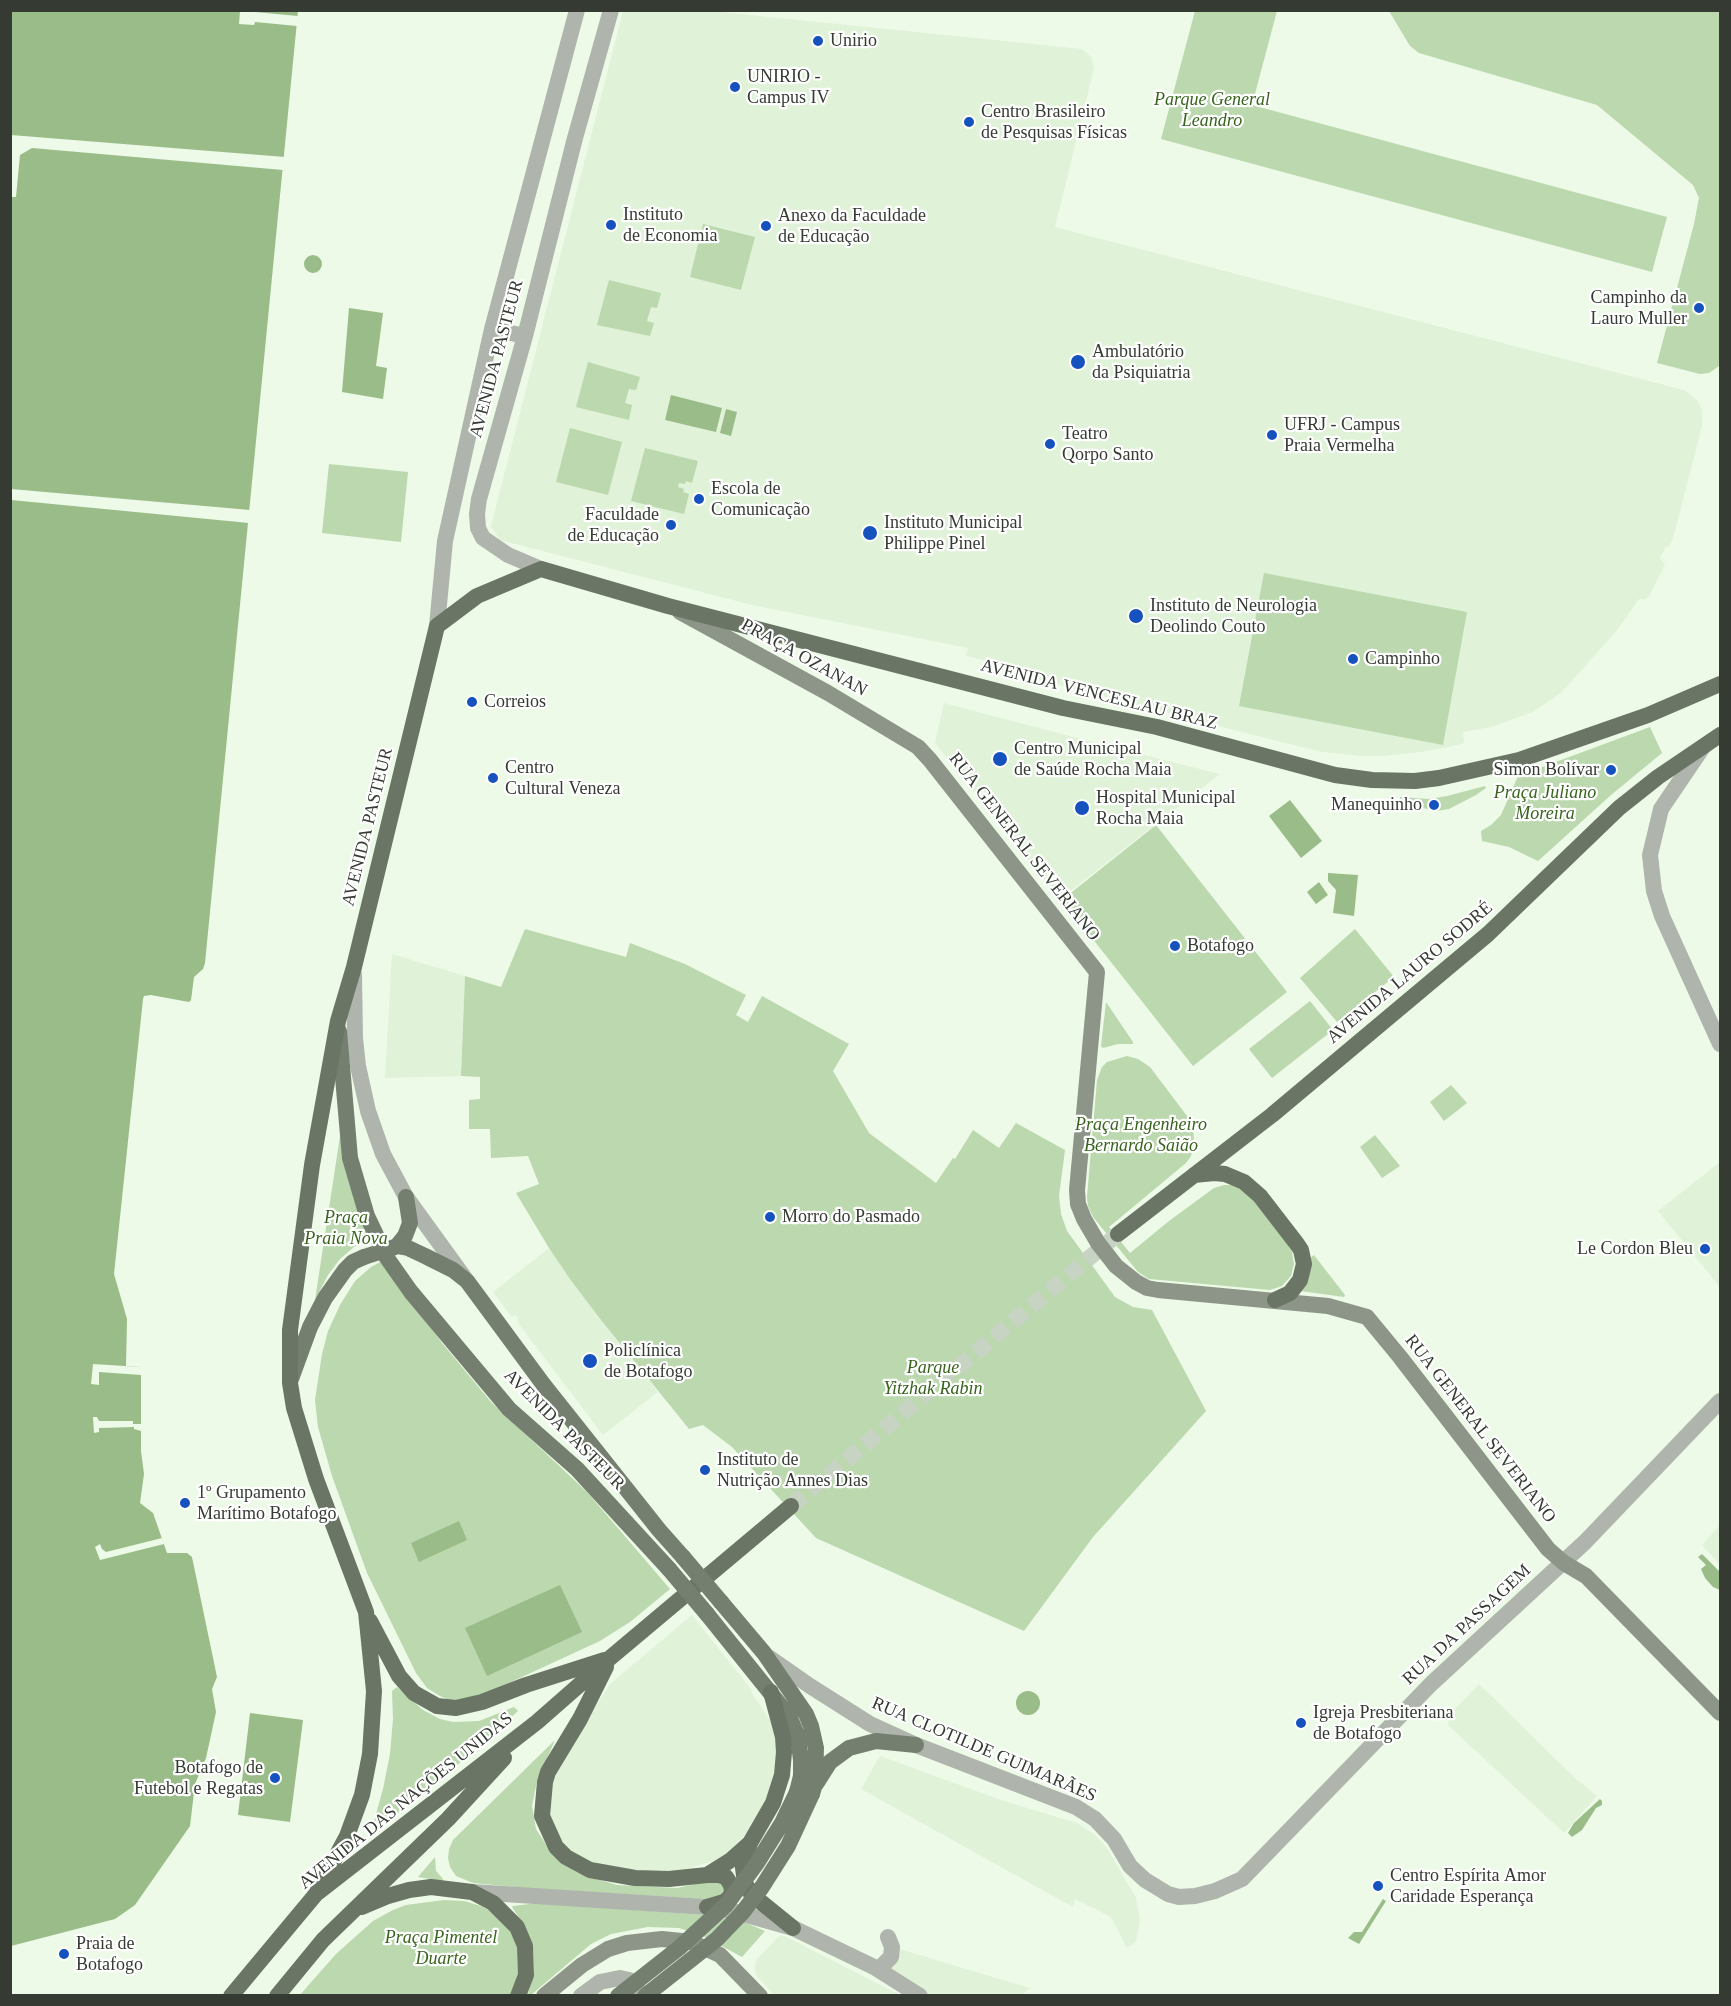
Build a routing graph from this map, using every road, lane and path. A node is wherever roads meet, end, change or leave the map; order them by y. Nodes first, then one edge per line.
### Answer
1 (577, 10) edge
2 (611, 10) edge
3 (492, 329) junction
4 (525, 336) junction
5 (541, 569) junction
6 (668, 606) junction
7 (437, 626) junction
8 (1720, 684) edge
9 (1720, 735) edge
10 (918, 747) joint
11 (1704, 747) junction
12 (354, 967) junction
13 (338, 1022) junction
14 (1720, 1044) edge
15 (1193, 1175) junction
16 (406, 1197) junction
17 (1118, 1234) tunnel mouth
18 (395, 1247) junction
19 (467, 1281) junction
20 (1275, 1300) junction
21 (290, 1383) junction
22 (1720, 1401) edge
23 (791, 1506) tunnel mouth
24 (1564, 1563) junction
25 (366, 1612) junction
26 (764, 1653) junction
27 (610, 1658) junction
28 (771, 1692) junction
29 (1720, 1713) edge
30 (537, 1722) junction
31 (916, 1745) junction
32 (808, 1790) junction
33 (750, 1843) junction
34 (707, 1875) junction
35 (1242, 1879) joint
36 (472, 1892) junction
37 (316, 1894) junction
38 (707, 1907) junction
39 (351, 1912) junction
40 (793, 1928) junction
41 (888, 1937) dead end
42 (874, 1967) junction
43 (231, 1995) edge
44 (277, 1995) edge
45 (518, 1995) edge
46 (544, 1995) edge
47 (581, 1995) edge
48 (618, 1995) edge
49 (644, 1995) edge
50 (760, 1995) edge
51 (920, 1995) edge

1 - 3 street, AVENIDA PASTEUR
2 - 4 street, AVENIDA PASTEUR
3 - 4 street
3 - 7 street, AVENIDA PASTEUR
4 - 5 street, AVENIDA PASTEUR
5 - 6 highway, AVENIDA VENCESLAU BRAZ
5 - 7 highway
6 - 8 highway, AVENIDA VENCESLAU BRAZ
6 - 10 main road, PRAÇA OZANAN
7 - 12 highway, AVENIDA PASTEUR
9 - 11 highway, AVENIDA LAURO SODRÉ
10 - 20 main road, RUA GENERAL SEVERIANO
11 - 14 street
11 - 15 highway, AVENIDA LAURO SODRÉ
12 - 13 highway, AVENIDA PASTEUR
12 - 16 street, AVENIDA PASTEUR
13 - 21 highway
13 - 28 main road, AVENIDA PASTEUR, bridge
15 - 17 highway, AVENIDA LAURO SODRÉ
15 - 20 highway
16 - 18 main road
16 - 19 street, AVENIDA PASTEUR
18 - 19 main road
18 - 21 main road, bridge
19 - 26 main road, AVENIDA PASTEUR, bridge
20 - 24 main road, RUA GENERAL SEVERIANO
21 - 25 highway
22 - 24 street, RUA DA PASSAGEM
23 - 27 highway, AVENIDA DAS NAÇÕES UNIDAS
24 - 29 main road, RUA GENERAL SEVERIANO
24 - 35 street, RUA DA PASSAGEM
25 - 27 highway
25 - 37 highway
26 - 31 street, RUA CLOTILDE GUIMARÃES
26 - 32 main road, AVENIDA PASTEUR
27 - 30 highway, AVENIDA DAS NAÇÕES UNIDAS
27 - 34 highway
28 - 32 main road, AVENIDA PASTEUR
28 - 33 highway
30 - 37 highway, AVENIDA DAS NAÇÕES UNIDAS
30 - 39 highway, AVENIDA DAS NAÇÕES UNIDAS
31 - 32 main road
31 - 35 street, RUA CLOTILDE GUIMARÃES
32 - 48 main road, bridge
32 - 49 main road, bridge
33 - 34 highway
33 - 40 highway
34 - 38 highway
36 - 38 street
36 - 39 highway
36 - 45 highway
37 - 43 highway, AVENIDA DAS NAÇÕES UNIDAS
38 - 40 street
39 - 44 highway, AVENIDA DAS NAÇÕES UNIDAS
40 - 42 street
41 - 42 street
42 - 51 street
46 - 50 main road
47 - 49 street

